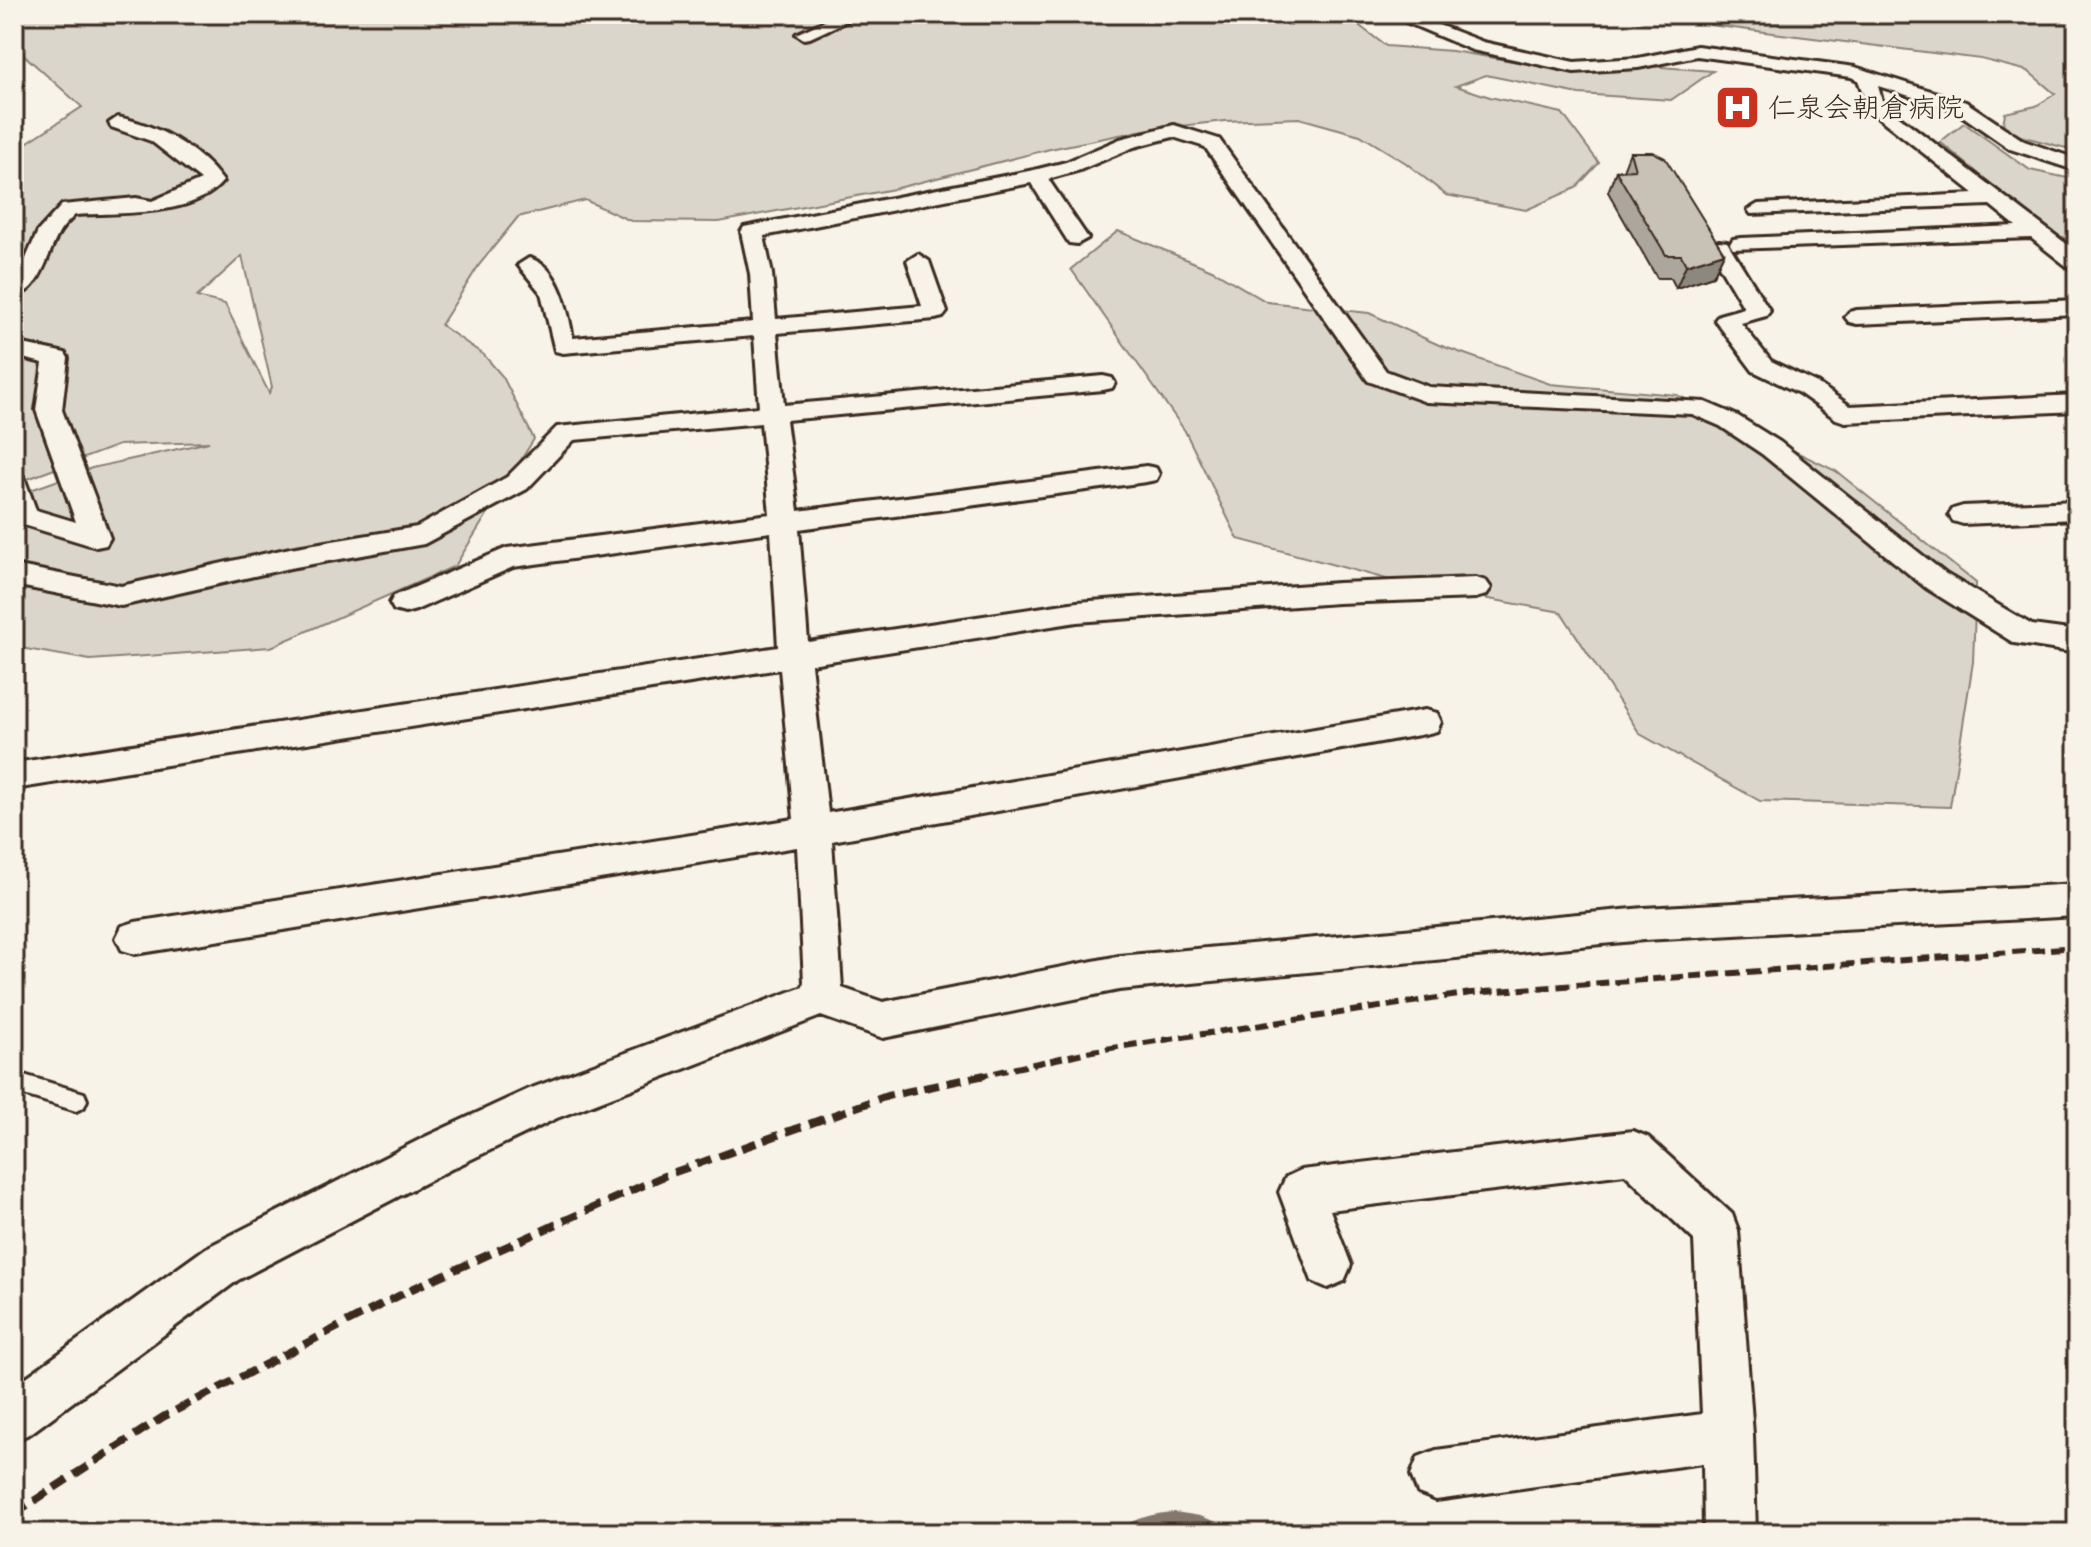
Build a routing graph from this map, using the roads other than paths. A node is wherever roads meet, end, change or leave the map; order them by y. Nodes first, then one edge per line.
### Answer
1 (854, 14) edge
2 (1395, 14) edge
3 (804, 34) dead end
4 (1866, 77) junction
5 (118, 123) dead end
6 (2077, 165) edge
7 (1036, 176) junction
8 (1993, 199) junction
9 (1758, 210) dead end
10 (2036, 231) junction
11 (1077, 238) dead end
12 (918, 261) dead end
13 (2077, 263) edge
14 (529, 265) dead end
15 (14, 290) edge
16 (2077, 307) edge
17 (1857, 317) dead end
18 (765, 327) junction
19 (14, 349) edge
20 (1103, 383) dead end
21 (2077, 403) edge
22 (774, 413) junction
23 (1146, 474) dead end
24 (14, 483) edge
25 (2077, 510) edge
26 (1963, 515) dead end
27 (785, 523) junction
28 (14, 575) edge
29 (1476, 588) dead end
30 (405, 603) dead end
31 (2077, 642) edge
32 (794, 657) junction
33 (1425, 722) dead end
34 (14, 776) edge
35 (813, 830) junction
36 (2077, 900) edge
37 (135, 938) dead end
38 (821, 998) junction
39 (14, 1082) edge
40 (76, 1100) dead end
41 (1328, 1265) dead end
42 (14, 1416) edge
43 (1728, 1435) junction
44 (1436, 1475) dead end
45 (1730, 1533) edge

1 - 3 street
2 - 4 street
4 - 6 street
4 - 8 street
5 - 15 street
7 - 11 street
7 - 18 street
7 - 31 street
8 - 9 street
8 - 10 street
10 - 13 street
10 - 21 street
12 - 18 street
14 - 18 street
16 - 17 street
18 - 22 street
19 - 24 street
20 - 22 street
22 - 27 street
22 - 28 street
23 - 27 street
25 - 26 street
27 - 30 street
27 - 32 street
29 - 32 street
32 - 34 street
32 - 35 street
33 - 35 street
35 - 37 street
35 - 38 street
36 - 38 street
38 - 42 street
39 - 40 lane
41 - 43 street
43 - 44 street
43 - 45 street

